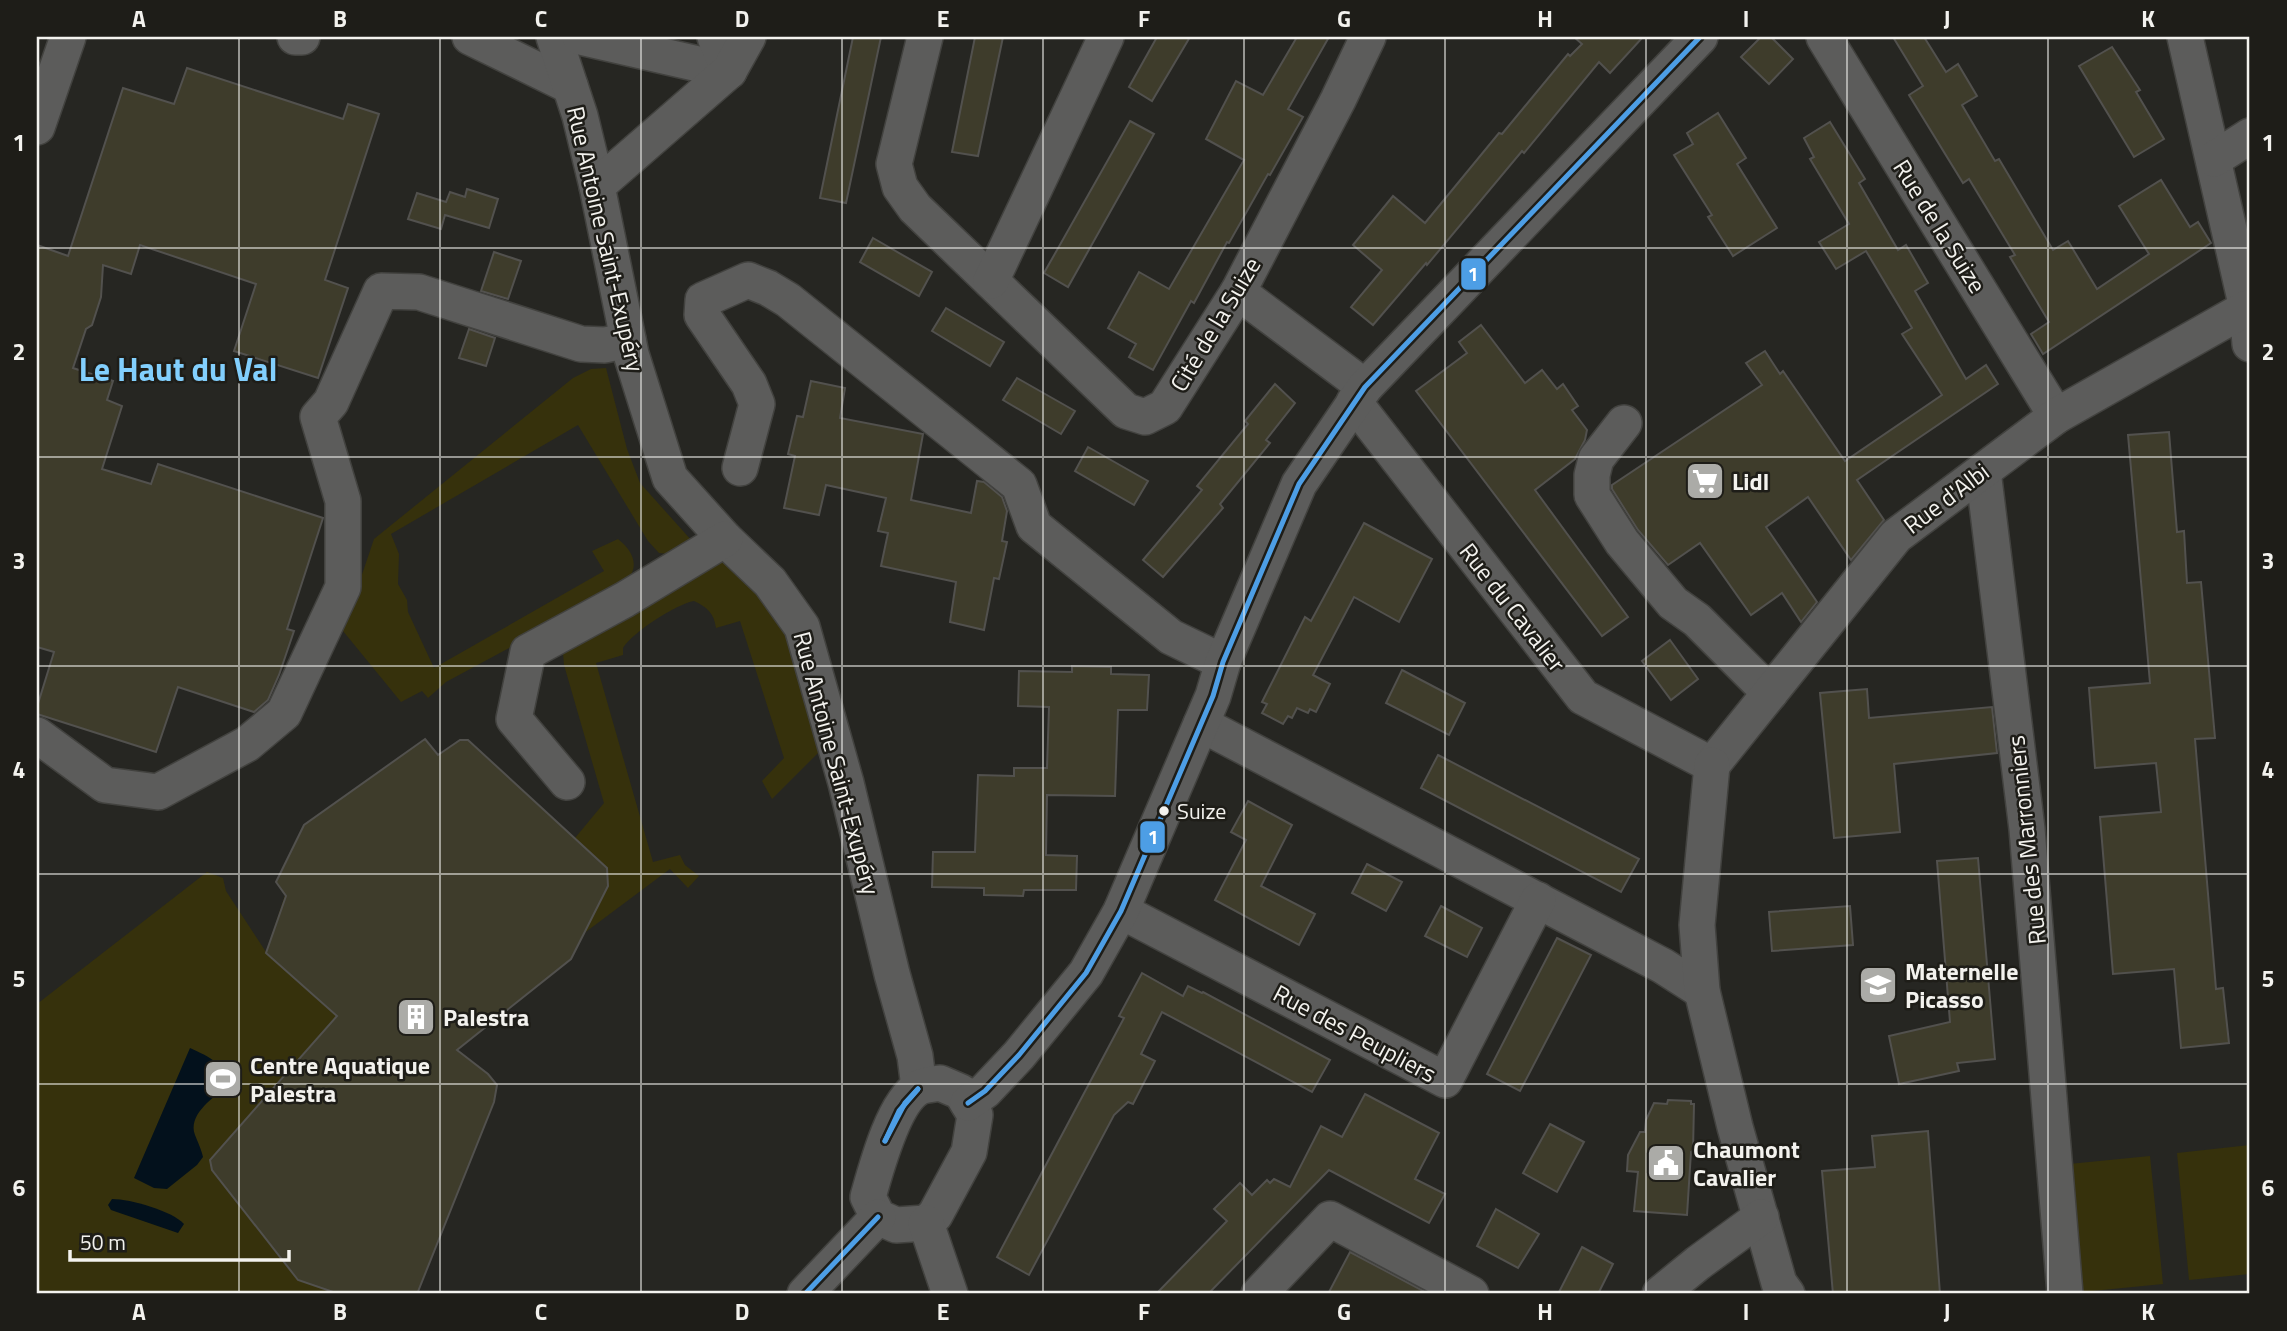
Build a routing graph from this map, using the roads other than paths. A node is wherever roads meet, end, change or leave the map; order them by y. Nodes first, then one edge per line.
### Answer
1 (68, 37) edge
2 (295, 37) edge
3 (302, 37) edge
4 (470, 37) edge
5 (554, 37) edge
6 (580, 37) edge
7 (715, 37) edge
8 (748, 37) edge
9 (925, 37) edge
10 (1106, 37) edge
11 (1368, 37) edge
12 (1700, 37) edge
13 (1824, 37) edge
14 (2185, 37) edge
15 (729, 71) junction
16 (570, 86) junction
17 (37, 127) edge
18 (2250, 136) edge
19 (2214, 159) junction
20 (597, 186) junction
21 (991, 281) junction
22 (1238, 292) junction
23 (2247, 308) junction
24 (628, 340) junction
25 (2250, 344) edge
26 (1360, 394) junction
27 (2056, 415) junction
28 (1624, 423) dead end
29 (740, 468) dead end
30 (1983, 471) junction
31 (725, 539) junction
32 (1223, 662) junction
33 (1770, 693) junction
34 (1201, 724) junction
35 (37, 735) edge
36 (1712, 765) junction
37 (567, 782) dead end
38 (1538, 900) junction
39 (1122, 911) junction
40 (1702, 990) junction
41 (919, 1087) junction
42 (968, 1104) junction
43 (878, 1217) junction
44 (1760, 1217) junction
45 (926, 1223) junction
46 (805, 1294) edge
47 (950, 1294) edge
48 (1259, 1294) edge
49 (1471, 1294) edge
50 (1660, 1294) edge
51 (1787, 1294) edge
52 (2065, 1294) edge

1 - 17 street
2 - 3 street
4 - 16 street
5 - 16 street, Rue Antoine Saint-Exupéry
6 - 15 street
7 - 15 street
8 - 15 street
9 - 21 street, Cité de la Suize
10 - 21 street
11 - 22 street, Cité de la Suize
12 - 26 street
13 - 27 street, Rue de la Suize
14 - 19 street
15 - 20 street
16 - 20 street, Rue Antoine Saint-Exupéry
18 - 19 street
19 - 23 street
20 - 24 street, Rue Antoine Saint-Exupéry
21 - 22 street, Cité de la Suize
22 - 26 street, Rue du Cavalier
23 - 25 street
23 - 27 street, Rue d'Albi
24 - 31 street, Rue Antoine Saint-Exupéry
24 - 35 street
26 - 32 street
26 - 36 street, Rue du Cavalier
27 - 30 street, Rue d'Albi
28 - 33 street
29 - 32 street
30 - 33 street, Rue d'Albi
30 - 52 street, Rue des Marronniers
31 - 37 street
31 - 41 street, Rue Antoine Saint-Exupéry
32 - 34 street
33 - 36 street, Rue d'Albi
34 - 38 street
34 - 39 street
36 - 40 street
38 - 39 street, Rue des Peupliers
38 - 40 street
39 - 42 street
40 - 44 street
41 - 42 street
41 - 43 street
42 - 45 street
43 - 45 street
43 - 46 street
44 - 50 street
44 - 51 street
45 - 47 street
48 - 49 street

